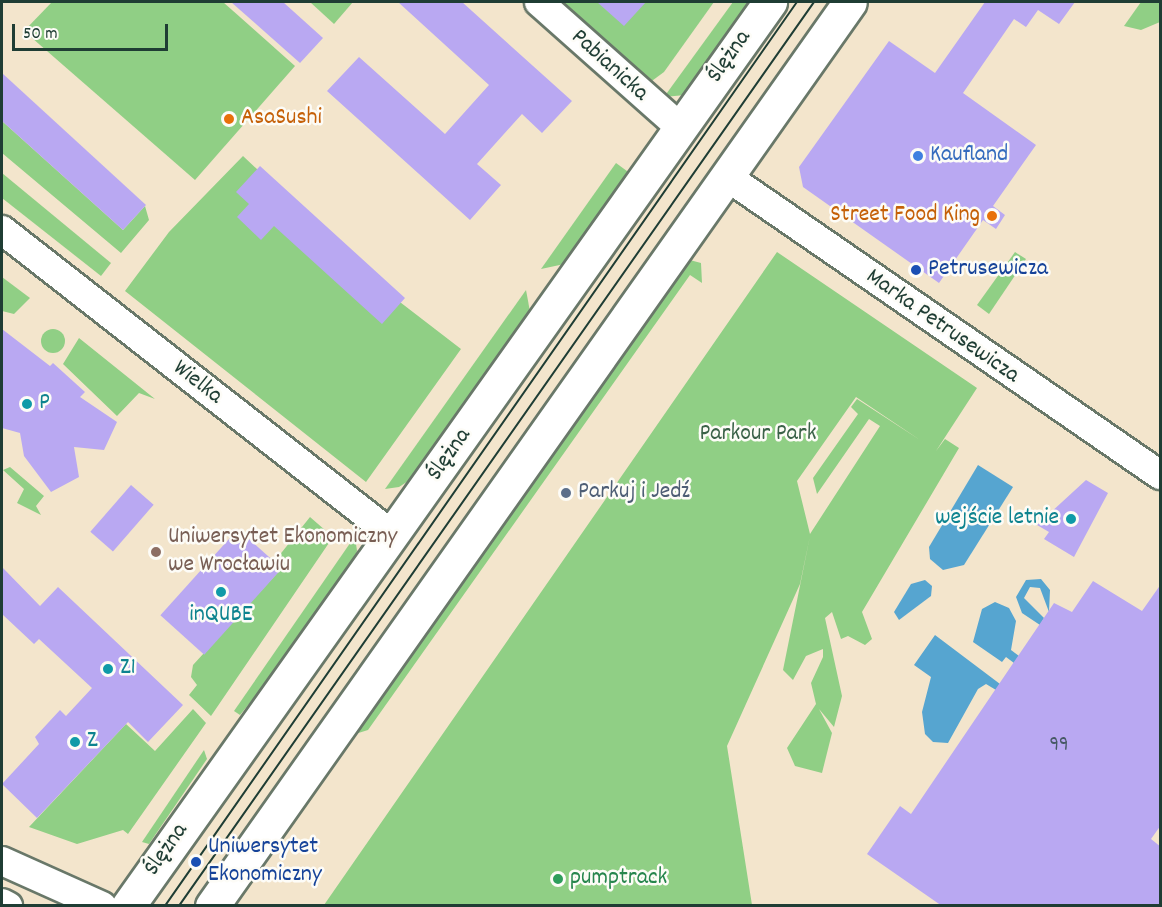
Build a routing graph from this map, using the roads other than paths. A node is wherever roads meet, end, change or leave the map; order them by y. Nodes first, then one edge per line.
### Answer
1 (539, 2) edge
2 (770, 2) edge
3 (850, 2) edge
4 (681, 128) junction
5 (726, 176) junction
6 (2, 230) edge
7 (1161, 475) edge
8 (393, 536) junction
9 (2, 861) edge
10 (2, 903) edge
11 (8, 906) edge
12 (102, 906) edge
13 (128, 906) edge
14 (212, 906) edge

1 - 4 street, Pabianicka
2 - 4 main road, Ślężna
3 - 5 main road
4 - 8 main road, Ślężna
5 - 7 street, Marka Petrusewicza
5 - 14 main road
6 - 8 street, Wielka
8 - 13 main road, Ślężna
9 - 12 street
10 - 11 street

